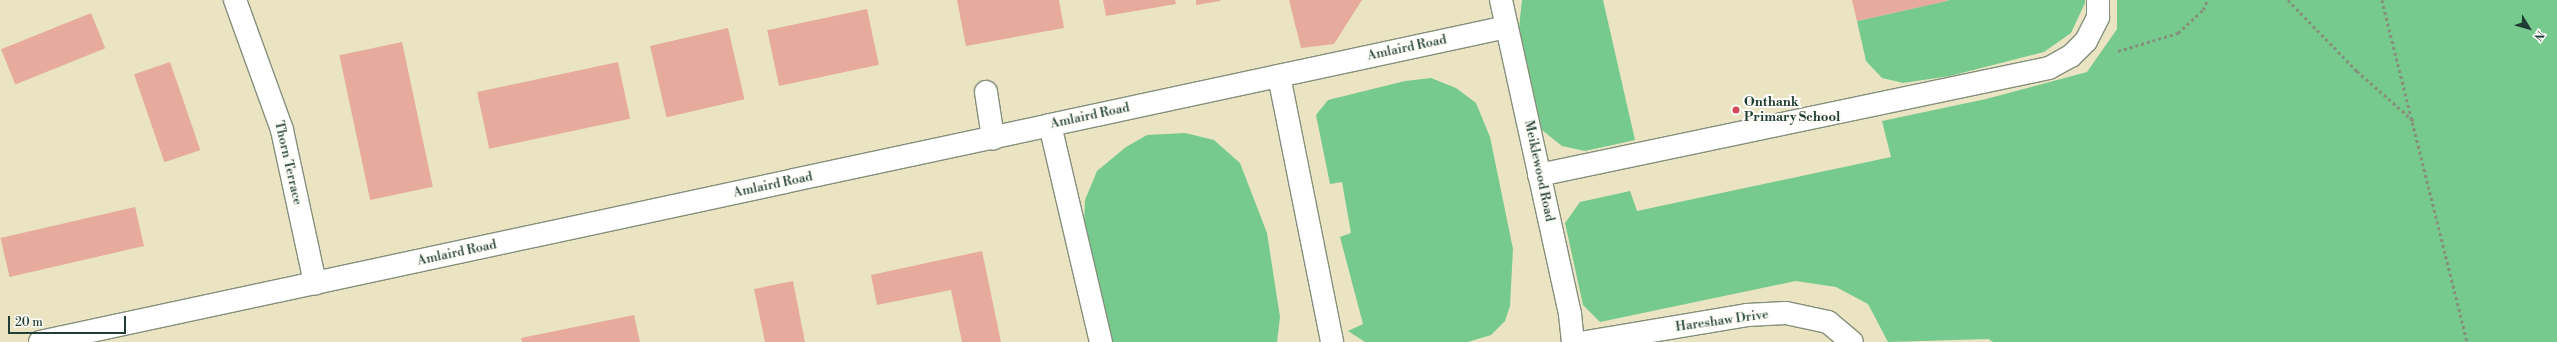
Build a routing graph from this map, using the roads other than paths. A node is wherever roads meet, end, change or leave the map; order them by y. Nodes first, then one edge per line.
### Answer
1 (235, 0) edge
2 (1501, 0) edge
3 (2098, 0) edge
4 (1507, 27) junction
5 (1279, 76) junction
6 (986, 92) dead end
7 (1050, 125) junction
8 (993, 138) junction
9 (1539, 175) junction
10 (316, 283) junction
11 (40, 342) edge
12 (1101, 342) edge
13 (1332, 342) edge
14 (1573, 342) edge
15 (1586, 342) edge
16 (1852, 342) edge

1 - 10 street, Thorn Terrace
2 - 4 street, Meiklewood Road
3 - 9 street
4 - 5 street, Amlaird Road
4 - 9 street, Meiklewood Road
5 - 7 street, Amlaird Road
5 - 13 street
6 - 8 street
7 - 8 street, Amlaird Road
7 - 12 street
8 - 10 street, Amlaird Road
9 - 14 street, Meiklewood Road
10 - 11 street, Amlaird Road
15 - 16 street, Hareshaw Drive

